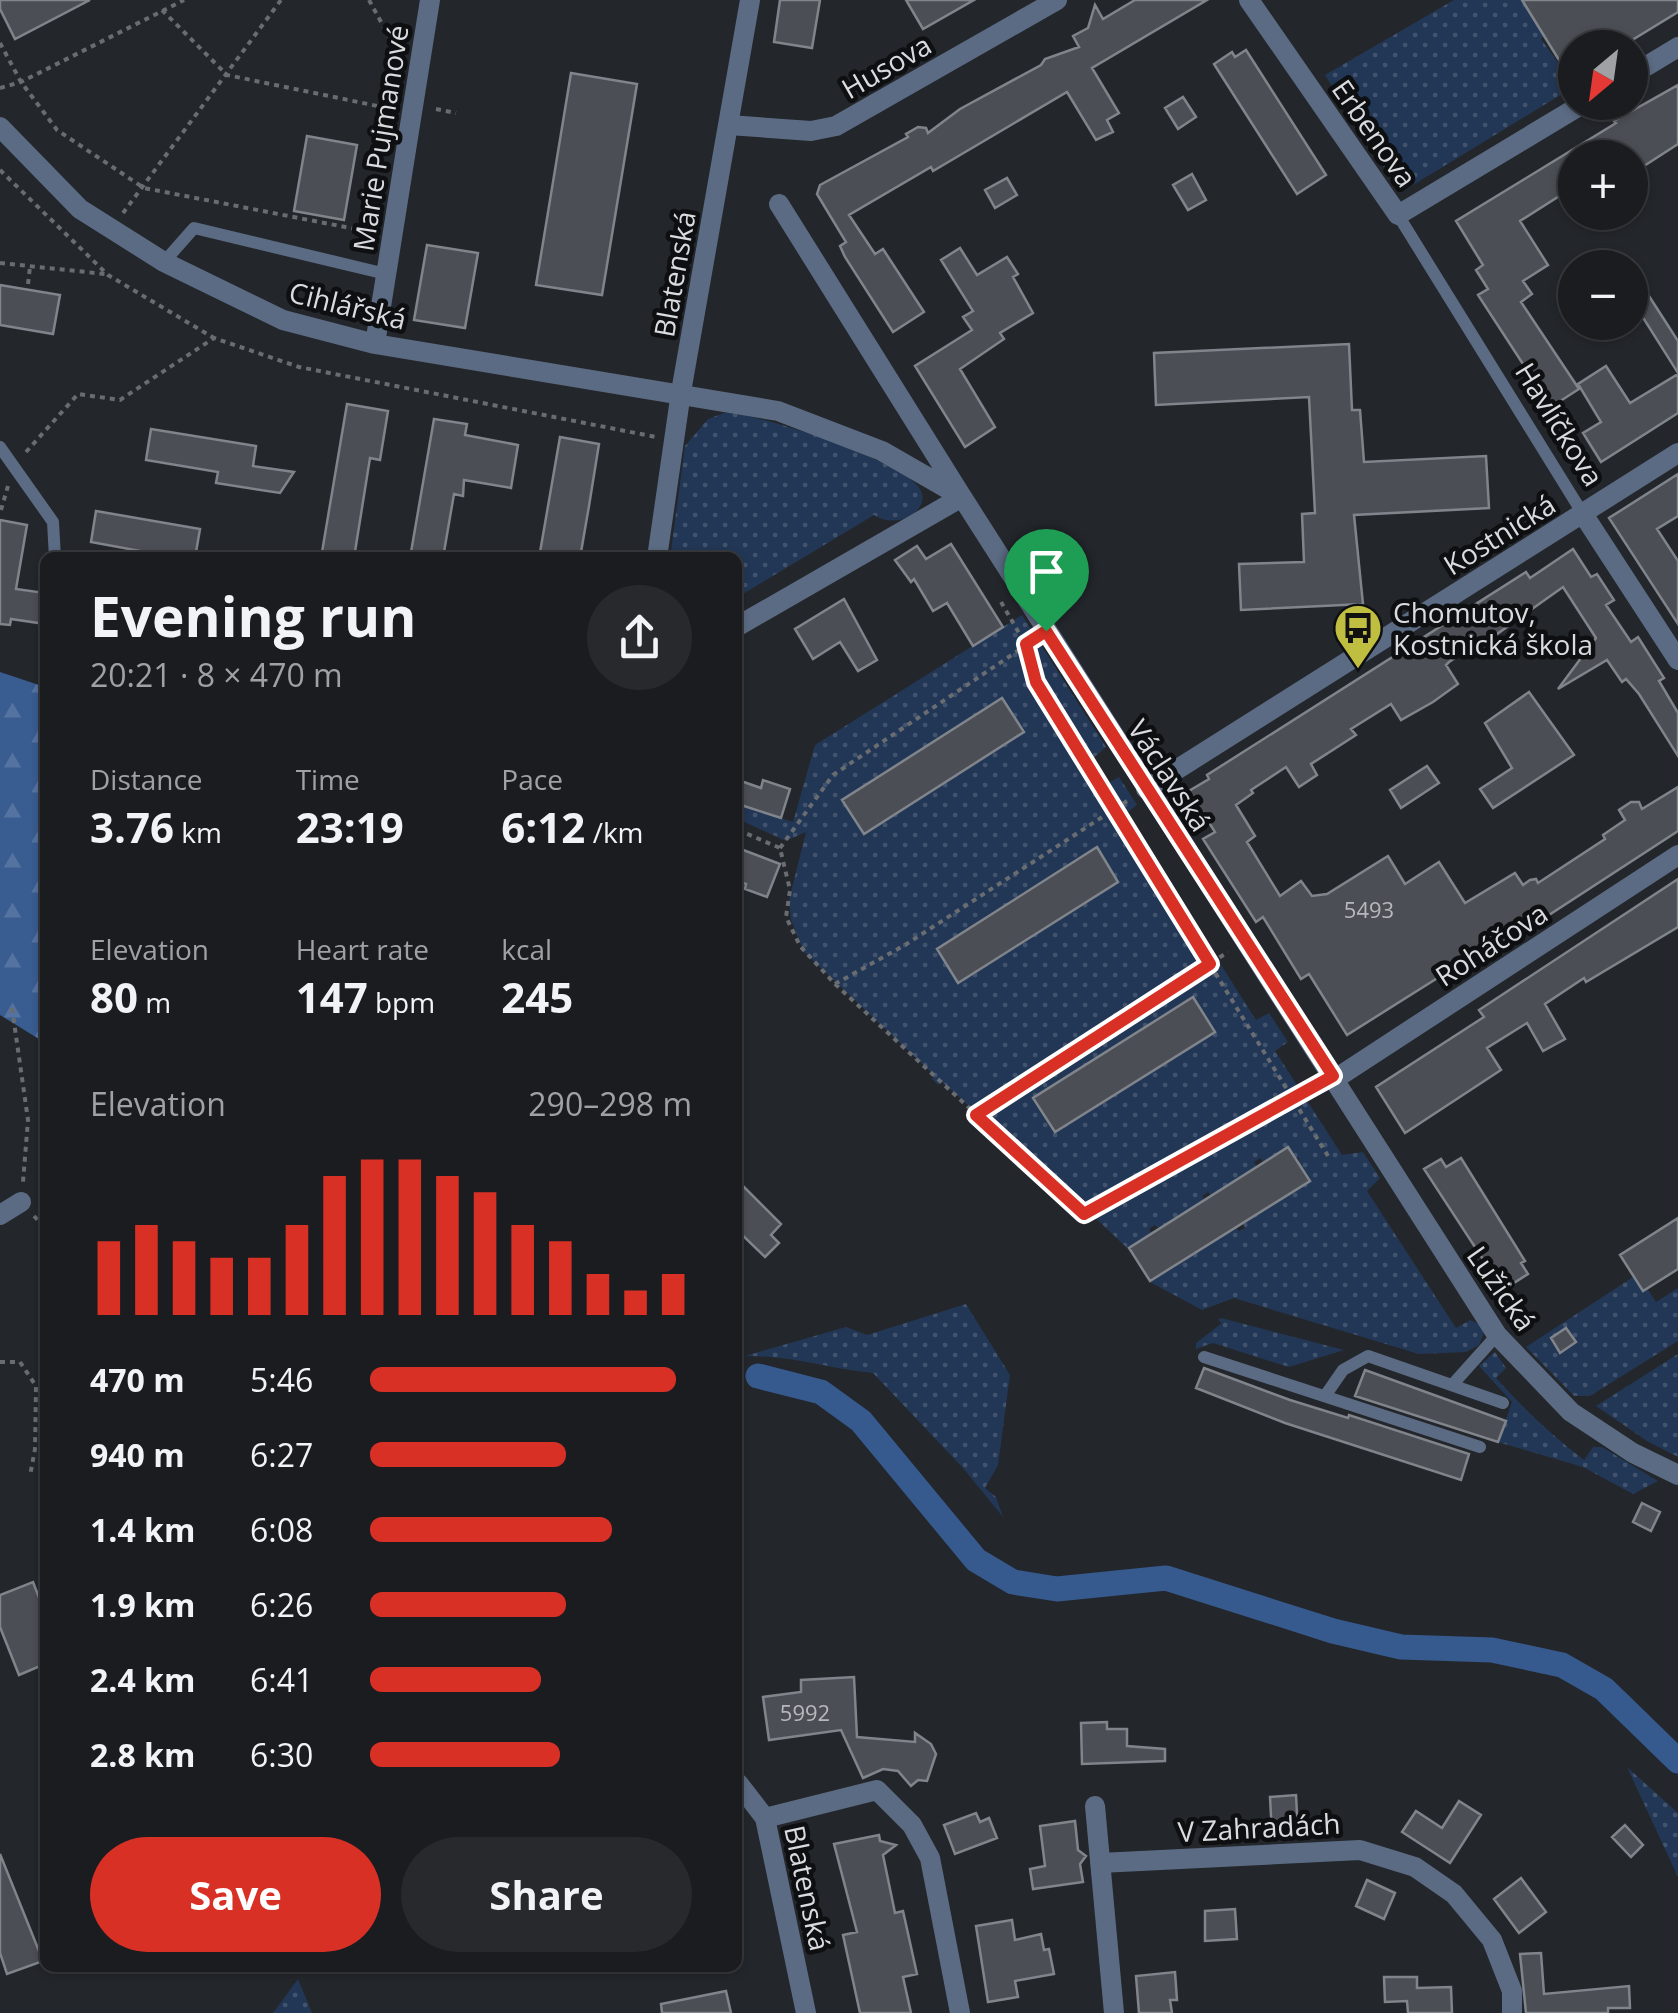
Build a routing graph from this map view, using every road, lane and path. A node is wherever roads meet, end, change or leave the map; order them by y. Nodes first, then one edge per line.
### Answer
1 (184, 0) edge
2 (281, 0) edge
3 (369, 0) edge
4 (430, 0) edge
5 (750, 0) edge
6 (1057, 0) edge
7 (1249, 0) edge
8 (162, 10) junction
9 (0, 43) edge
10 (1678, 47) edge
11 (419, 65) junction
12 (1648, 65) edge
13 (227, 75) junction
14 (21, 82) junction
15 (0, 88) edge
16 (437, 110) dead end
17 (456, 113) dead end
18 (412, 114) junction
19 (1558, 119) edge
20 (729, 125) junction
21 (0, 127) edge
22 (0, 170) edge
23 (144, 188) junction
24 (779, 204) dead end
25 (1398, 215) junction
26 (110, 228) junction
27 (392, 236) junction
28 (164, 262) junction
29 (0, 263) edge
30 (30, 268) junction
31 (386, 274) junction
32 (108, 275) junction
33 (28, 284) dead end
34 (214, 338) junction
35 (375, 344) junction
36 (681, 392) junction
37 (674, 441) junction
38 (0, 447) edge
39 (1678, 452) edge
40 (14, 466) junction
41 (962, 497) junction
42 (0, 510) edge
43 (1583, 514) junction
44 (54, 552) edge
45 (657, 552) edge
46 (742, 624) edge
47 (1046, 631) junction
48 (1026, 644) junction
49 (1678, 660) edge
50 (1146, 789) junction
51 (1114, 810) junction
52 (742, 832) edge
53 (780, 848) junction
54 (1678, 854) edge
55 (1245, 941) junction
56 (1210, 964) junction
57 (835, 984) junction
58 (12, 1008) dead end
59 (1334, 1078) junction
60 (1295, 1097) junction
61 (976, 1115) junction
62 (1328, 1156) dead end
63 (21, 1202) joint
64 (0, 1215) edge
65 (1497, 1335) junction
66 (1204, 1357) dead end
67 (0, 1362) edge
68 (1453, 1384) junction
69 (1324, 1396) junction
70 (1503, 1403) dead end
71 (1480, 1447) dead end
72 (1678, 1475) edge
73 (30, 1476) dead end
74 (742, 1788) edge
75 (1095, 1806) dead end
76 (765, 1818) junction
77 (1100, 1863) junction
78 (806, 2013) edge
79 (960, 2013) edge
80 (1114, 2013) edge
81 (1512, 2013) edge

1 - 8 path
2 - 13 path
3 - 11 path
4 - 11 street, Marie Pujmanové
5 - 20 street, Blatenská
6 - 20 street, Husova
7 - 25 street, Erbenova
8 - 13 path
8 - 14 path
9 - 14 path
10 - 12 street
11 - 18 street, Marie Pujmanové
13 - 18 path
13 - 23 path
14 - 15 path
14 - 23 path
16 - 17 path
18 - 27 street, Marie Pujmanové
19 - 25 street, Erbenova
20 - 36 street, Blatenská
21 - 26 street, Cihlářská
22 - 32 path
23 - 26 path
23 - 27 path
24 - 41 street, Václavská
25 - 43 lane, Havlíčkova
26 - 28 street, Cihlářská
27 - 31 street, Marie Pujmanové
28 - 31 lane
28 - 35 street, Cihlářská
29 - 30 path
30 - 32 path
30 - 33 path
31 - 35 street, Marie Pujmanové
32 - 34 path
34 - 37 path
34 - 40 path
35 - 36 street, Cihlářská
36 - 37 street, Blatenská
36 - 41 street, Václavská
37 - 45 street, Blatenská
38 - 40 lane
39 - 43 street, Kostnická
40 - 42 path
40 - 44 lane
41 - 46 street
41 - 47 street, Václavská
43 - 49 street, Havlíčkova
43 - 50 street, Kostnická
47 - 48 path
47 - 50 street, Václavská
48 - 51 path
48 - 53 path
50 - 51 path
50 - 55 street, Václavská
51 - 56 path
51 - 57 path
52 - 53 path
53 - 57 path
54 - 59 street, Roháčova
55 - 56 path
55 - 59 street, Václavská
56 - 60 path
56 - 61 path
57 - 61 path
58 - 63 path
59 - 60 path
59 - 65 street, Lužická
60 - 61 path
60 - 62 path
63 - 64 street
65 - 68 lane
65 - 72 street, Lužická
66 - 69 lane
67 - 73 path
68 - 69 lane
68 - 70 lane
69 - 71 lane
74 - 76 street, Blatenská
75 - 77 street
76 - 78 street, Blatenská
76 - 79 street
77 - 80 street
77 - 81 street, V Zahradách

